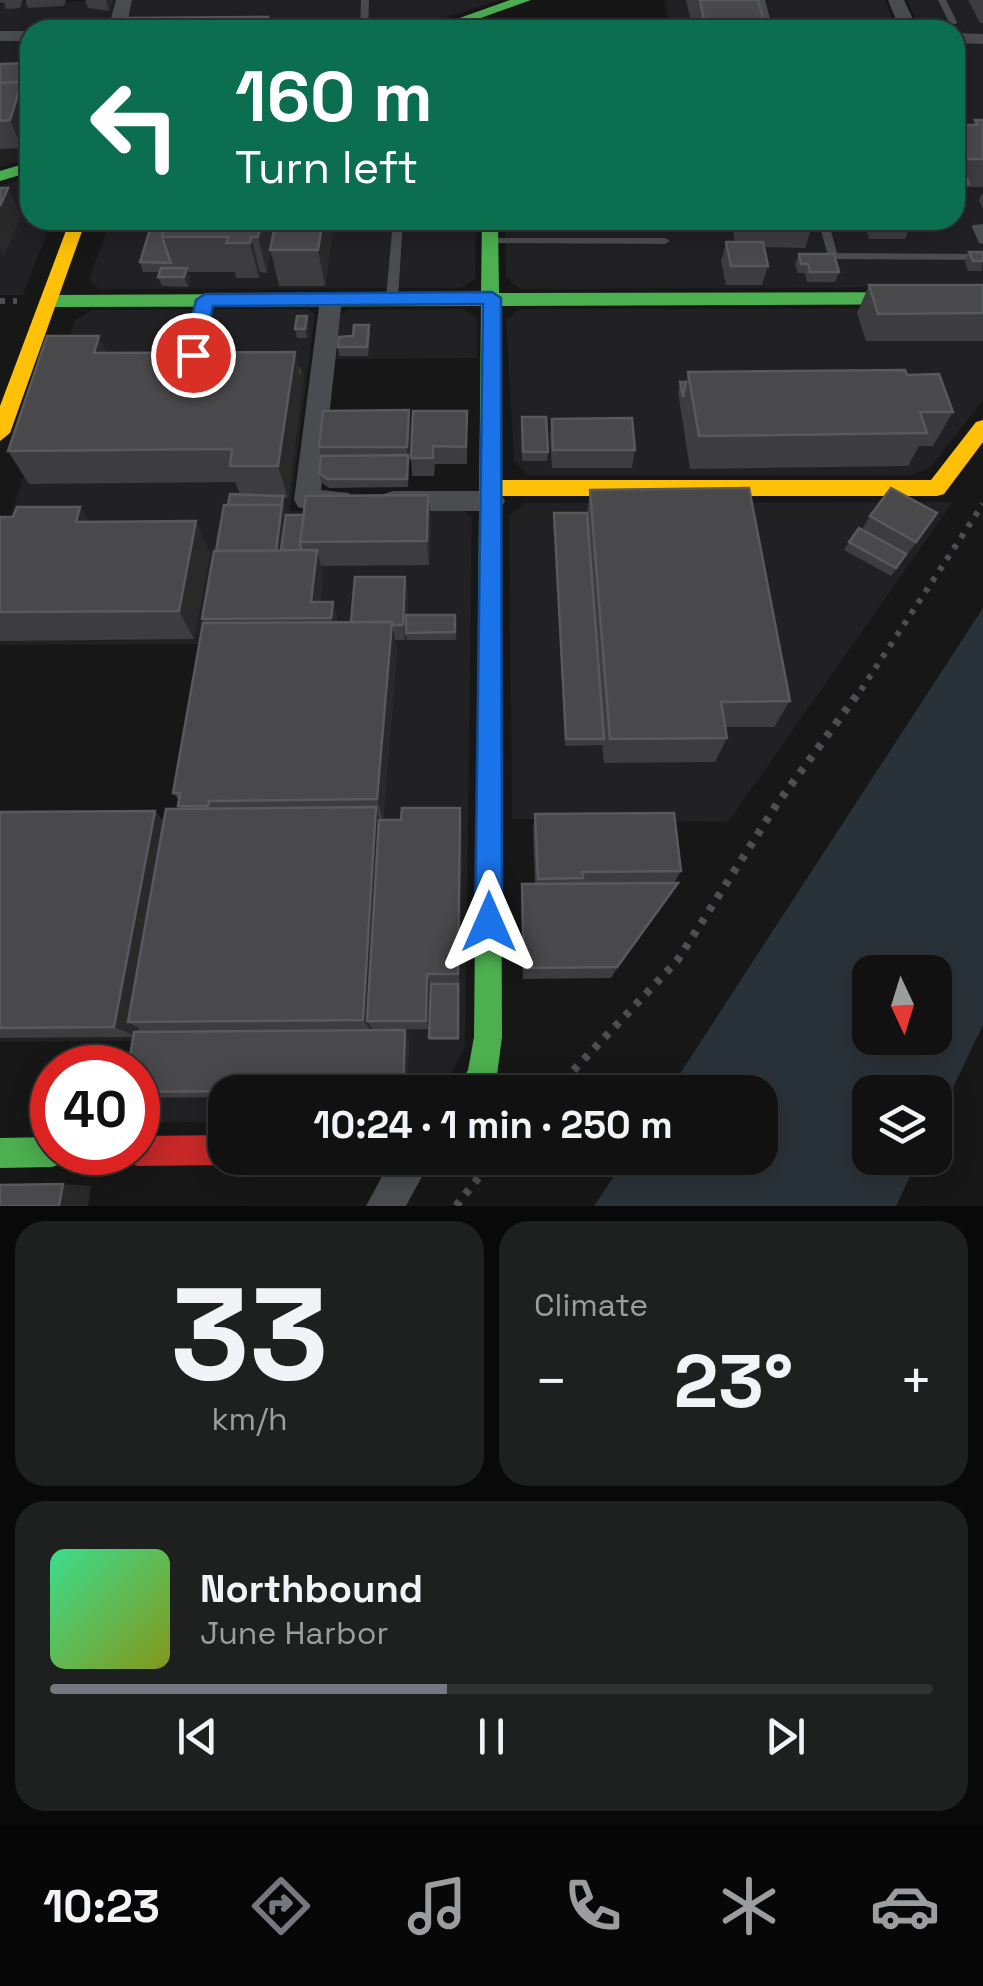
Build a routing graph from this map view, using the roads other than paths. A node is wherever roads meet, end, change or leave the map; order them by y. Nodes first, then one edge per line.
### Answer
1 (524, 0) edge
2 (488, 20) edge
3 (983, 227) edge
4 (74, 230) edge
5 (397, 230) edge
6 (490, 230) edge
7 (826, 230) edge
8 (665, 241) dead end
9 (983, 241) edge
10 (983, 256) edge
11 (492, 298) junction
12 (983, 298) edge
13 (331, 299) junction
14 (392, 299) junction
15 (205, 300) junction
16 (48, 301) junction
17 (156, 355) edge
18 (983, 427) edge
19 (0, 433) edge
20 (492, 495) junction
21 (482, 1075) edge
22 (208, 1150) edge
23 (160, 1151) edge
24 (30, 1152) edge
25 (0, 1153) edge
26 (403, 1175) edge
27 (384, 1206) edge

1 - 2 street
3 - 9 lane
4 - 16 street
5 - 14 lane
6 - 8 lane
6 - 11 street
7 - 10 lane
11 - 12 street
11 - 14 street
11 - 20 street
13 - 14 street
13 - 15 street
13 - 20 street
15 - 16 street
15 - 17 lane
16 - 19 street
18 - 20 street
20 - 21 street
22 - 23 street
24 - 25 street
26 - 27 street

